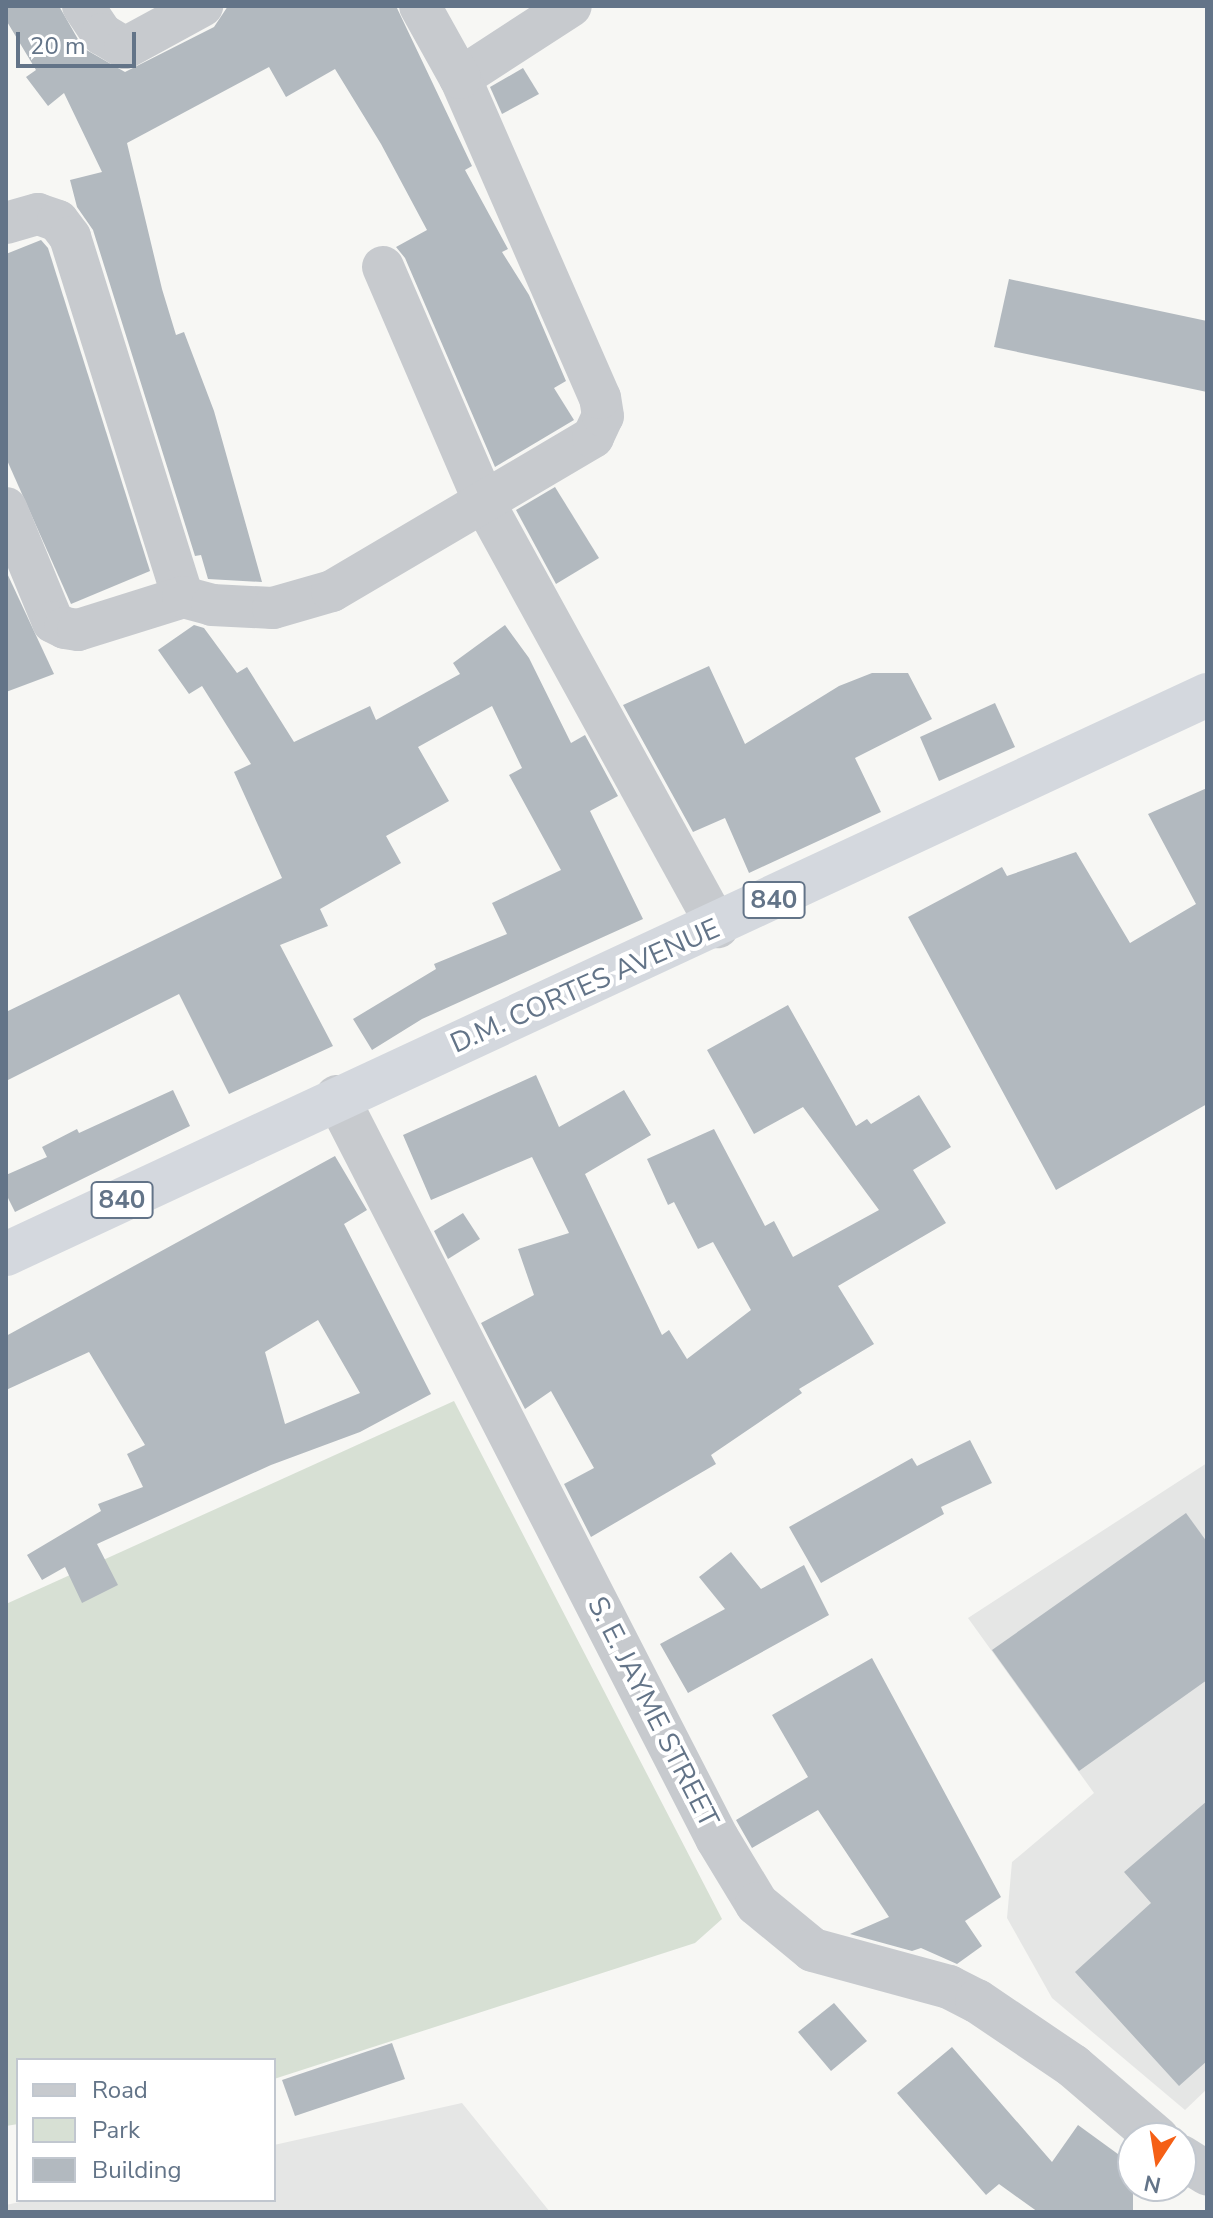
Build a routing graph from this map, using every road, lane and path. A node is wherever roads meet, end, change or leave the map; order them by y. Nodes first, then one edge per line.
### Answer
1 (83, 6) edge
2 (202, 6) edge
3 (420, 6) edge
4 (571, 6) edge
5 (460, 78) junction
6 (6, 223) edge
7 (383, 267) dead end
8 (485, 504) junction
9 (6, 508) edge
10 (183, 597) junction
11 (1207, 695) edge
12 (718, 927) junction
13 (337, 1097) junction
14 (6, 1254) edge
15 (1138, 2122) edge

1 - 2 street
3 - 5 street
4 - 5 street
5 - 8 street
6 - 10 street
7 - 8 street
8 - 10 street
8 - 12 street
9 - 10 street
11 - 12 highway, D.M. CORTES AVENUE / 840
12 - 13 highway, D.M. CORTES AVENUE / 840
13 - 14 highway, D.M. CORTES AVENUE / 840
13 - 15 street, S. E. JAYME STREET

